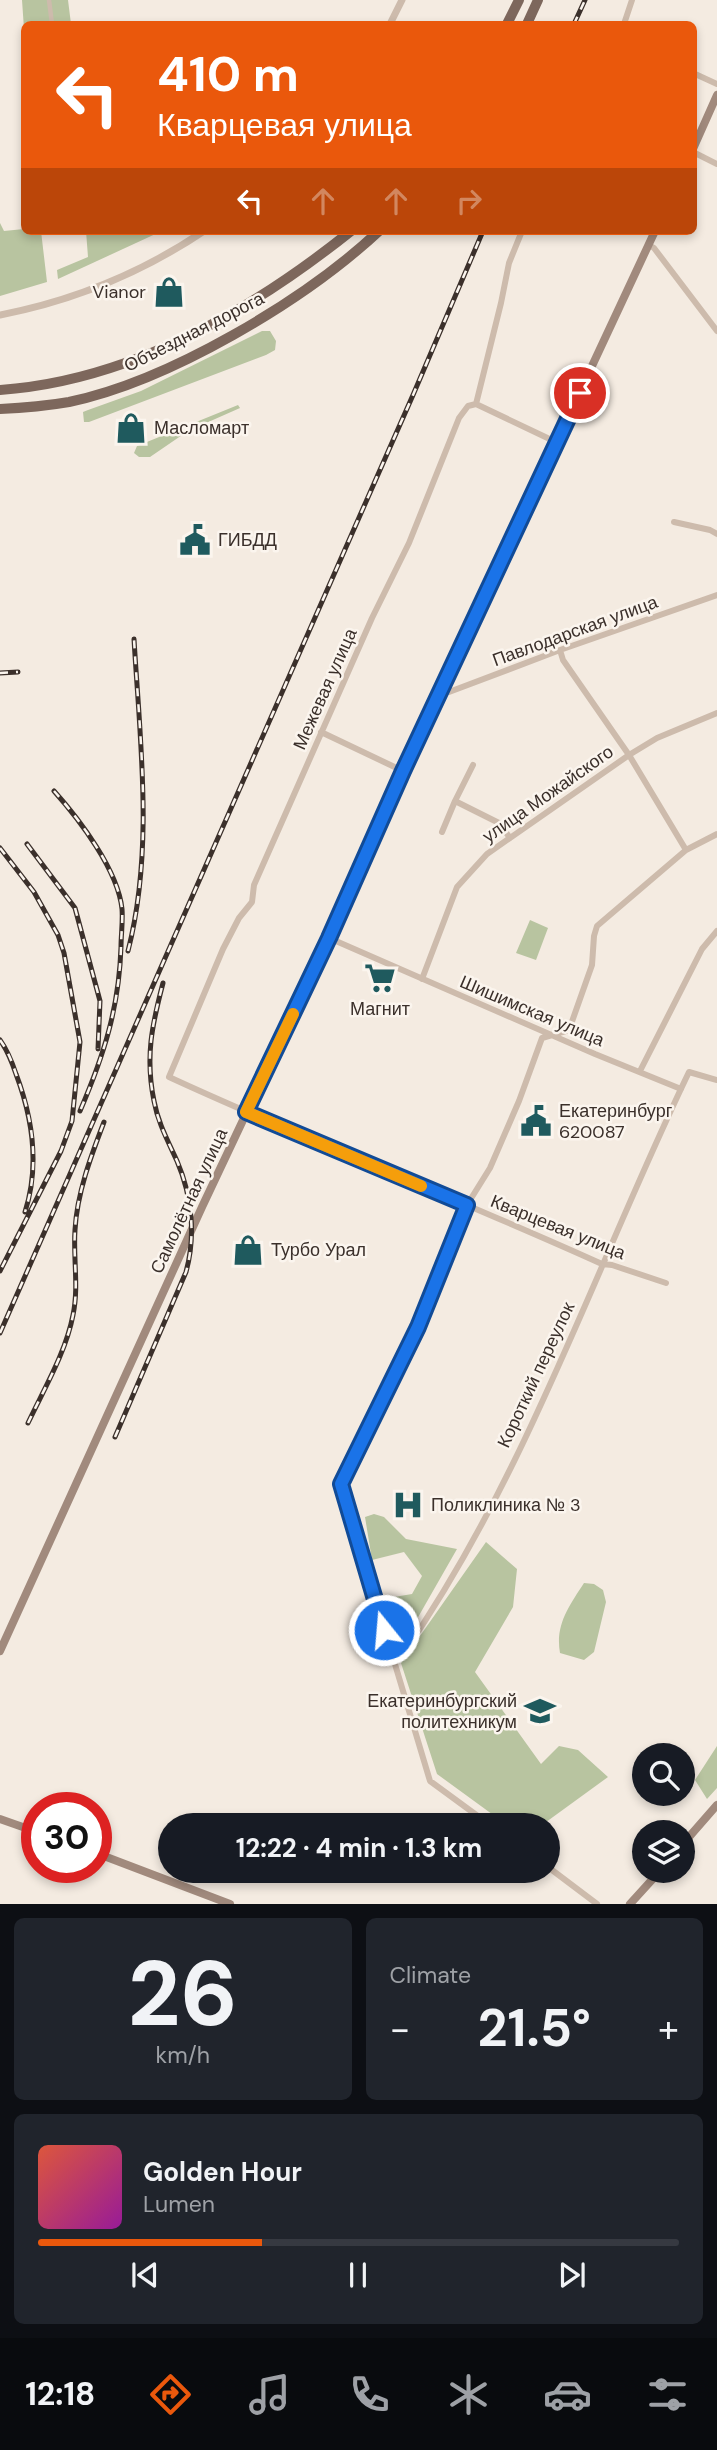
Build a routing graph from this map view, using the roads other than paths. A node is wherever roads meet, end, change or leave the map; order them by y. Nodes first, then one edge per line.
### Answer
1 (50, 0) edge
2 (402, 0) edge
3 (519, 0) edge
4 (538, 0) edge
5 (632, 0) edge
6 (52, 21) edge
7 (392, 21) edge
8 (508, 21) edge
9 (528, 21) edge
10 (625, 21) edge
11 (697, 76) edge
12 (717, 84) edge
13 (717, 95) edge
14 (697, 142) edge
15 (697, 153) edge
16 (717, 164) edge
17 (198, 235) edge
18 (346, 235) edge
19 (374, 235) edge
20 (520, 235) edge
21 (653, 235) edge
22 (649, 245) junction
23 (0, 315) edge
24 (717, 331) edge
25 (0, 390) edge
26 (476, 404) junction
27 (0, 409) edge
28 (558, 443) junction
29 (674, 522) dead end
30 (717, 534) edge
31 (717, 595) edge
32 (559, 650) junction
33 (443, 689) junction
34 (717, 713) edge
35 (321, 732) junction
36 (629, 755) junction
37 (473, 765) dead end
38 (403, 771) junction
39 (455, 801) junction
40 (442, 832) dead end
41 (717, 834) edge
42 (510, 838) junction
43 (686, 850) junction
44 (717, 931) edge
45 (329, 938) junction
46 (422, 979) junction
47 (554, 1035) junction
48 (640, 1072) junction
49 (717, 1080) edge
50 (681, 1089) junction
51 (246, 1112) junction
52 (467, 1205) junction
53 (602, 1264) junction
54 (666, 1283) dead end
55 (0, 1651) edge
56 (392, 1657) junction
57 (717, 1805) edge
58 (473, 1813) edge
59 (0, 1819) edge
60 (21, 1826) edge
61 (695, 1830) edge
62 (112, 1859) edge
63 (560, 1876) edge
64 (649, 1883) edge
65 (230, 1904) edge
66 (597, 1904) edge
67 (630, 1904) edge

1 - 6 street
2 - 7 street
3 - 8 main road
4 - 9 main road
5 - 10 street
11 - 12 street
13 - 14 main road
15 - 16 street
17 - 23 street
18 - 25 main road, Объездная дорога
19 - 27 main road, Объездная дорога
20 - 26 street, Межевая улица
21 - 22 main road, Самолётная улица
22 - 24 street
22 - 28 main road, Самолётная улица
26 - 28 street
26 - 35 street, Межевая улица
28 - 33 main road, Самолётная улица
29 - 30 street
31 - 32 street, Павлодарская улица
32 - 33 street, Павлодарская улица
32 - 36 street
33 - 38 main road, Самолётная улица
34 - 36 street, улица Можайского
35 - 38 street
35 - 51 street, Межевая улица
36 - 42 street, улица Можайского
36 - 43 street
37 - 39 street
38 - 45 main road, Самолётная улица
39 - 40 street
39 - 42 street
41 - 43 street
42 - 46 street, улица Можайского
43 - 47 street
44 - 48 street
45 - 46 street, Шишимская улица
45 - 51 main road, Самолётная улица
46 - 47 street, Шишимская улица
47 - 48 street, Шишимская улица
47 - 52 street
48 - 50 street, Шишимская улица
49 - 50 street
50 - 53 street, Короткий переулок
51 - 52 street, Кварцевая улица
51 - 55 main road, Самолётная улица
52 - 53 street, Кварцевая улица
52 - 56 street
53 - 54 street, Кварцевая улица
53 - 56 street, Короткий переулок
56 - 58 street
57 - 61 main road
59 - 60 main road
62 - 65 main road
63 - 66 street
64 - 67 main road

